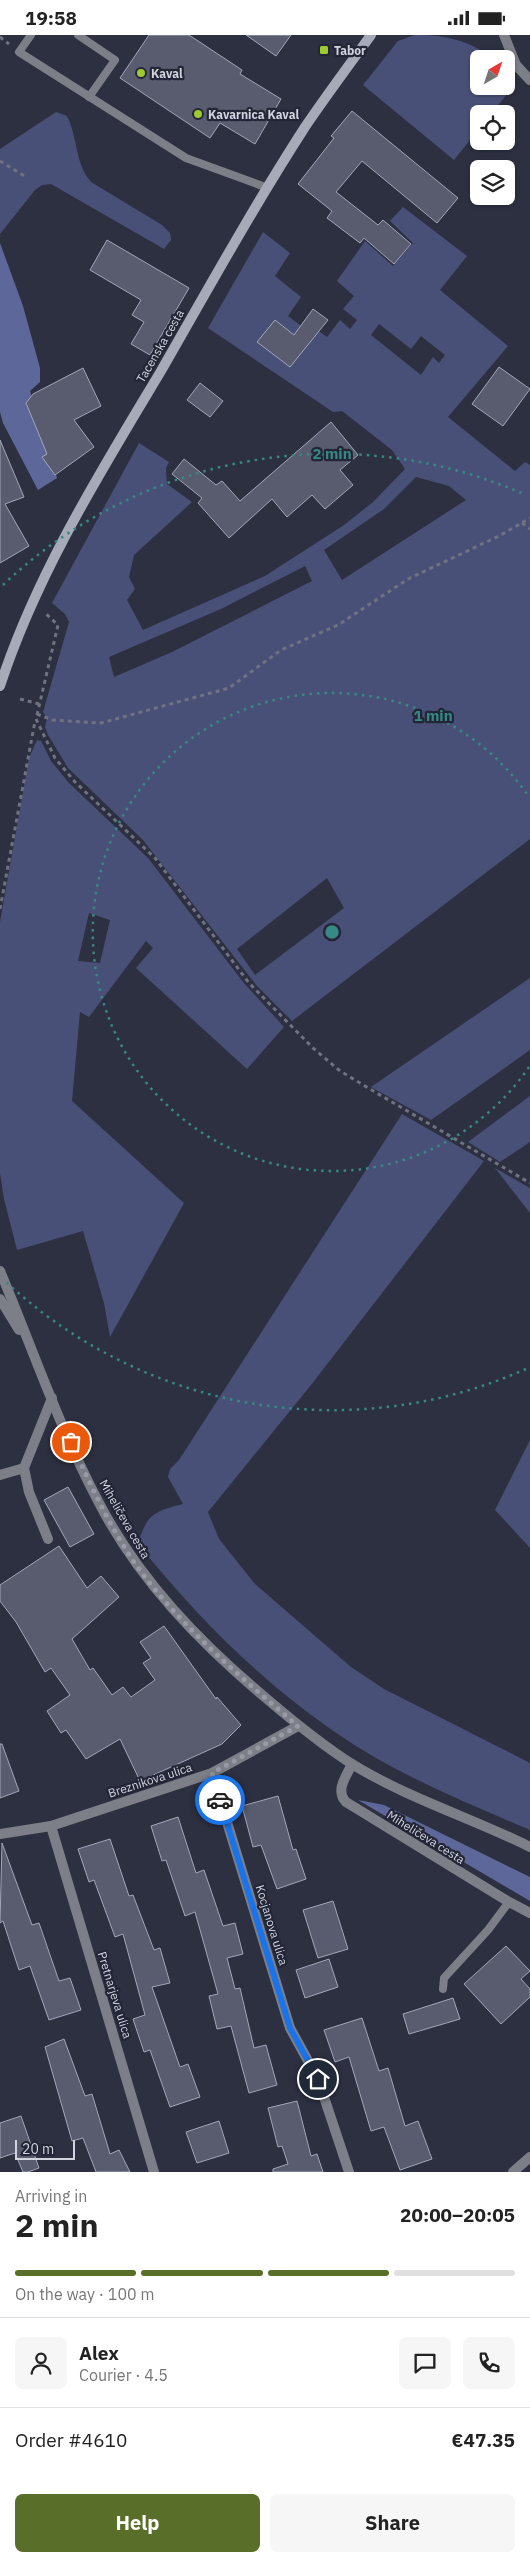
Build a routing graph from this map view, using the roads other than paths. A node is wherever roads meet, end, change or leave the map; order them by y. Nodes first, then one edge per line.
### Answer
1 (32, 35) edge
2 (78, 35) edge
3 (371, 35) edge
4 (504, 35) edge
5 (530, 80) edge
6 (89, 97) junction
7 (268, 188) junction
8 (0, 686) edge
9 (0, 1271) edge
10 (0, 1299) edge
11 (35, 1356) junction
12 (52, 1398) junction
13 (24, 1469) junction
14 (0, 1475) edge
15 (48, 1539) dead end
16 (298, 1726) junction
17 (352, 1764) junction
18 (212, 1773) junction
19 (51, 1826) junction
20 (0, 1834) edge
21 (530, 1847) edge
22 (509, 1902) junction
23 (530, 1913) edge
24 (443, 1989) dead end
25 (530, 2157) edge
26 (154, 2172) edge
27 (349, 2172) edge
28 (513, 2172) edge

1 - 6 lane
2 - 6 lane
3 - 7 main road, Tacenska cesta
4 - 5 street
6 - 7 lane
7 - 8 main road, Tacenska cesta
9 - 11 street, Miheličeva cesta
10 - 11 street
11 - 12 street, Miheličeva cesta
12 - 13 street
12 - 16 street, Miheličeva cesta
13 - 14 street
13 - 15 street
16 - 17 street, Miheličeva cesta
16 - 18 street, Breznikova ulica
17 - 21 street, Miheličeva cesta
17 - 22 street, Miheličeva cesta
18 - 19 street, Breznikova ulica
18 - 27 street, Kocjanova ulica
19 - 20 street, Breznikova ulica
19 - 26 street, Pretnarjeva ulica
22 - 23 street, Miheličeva cesta
22 - 24 lane
25 - 28 street

